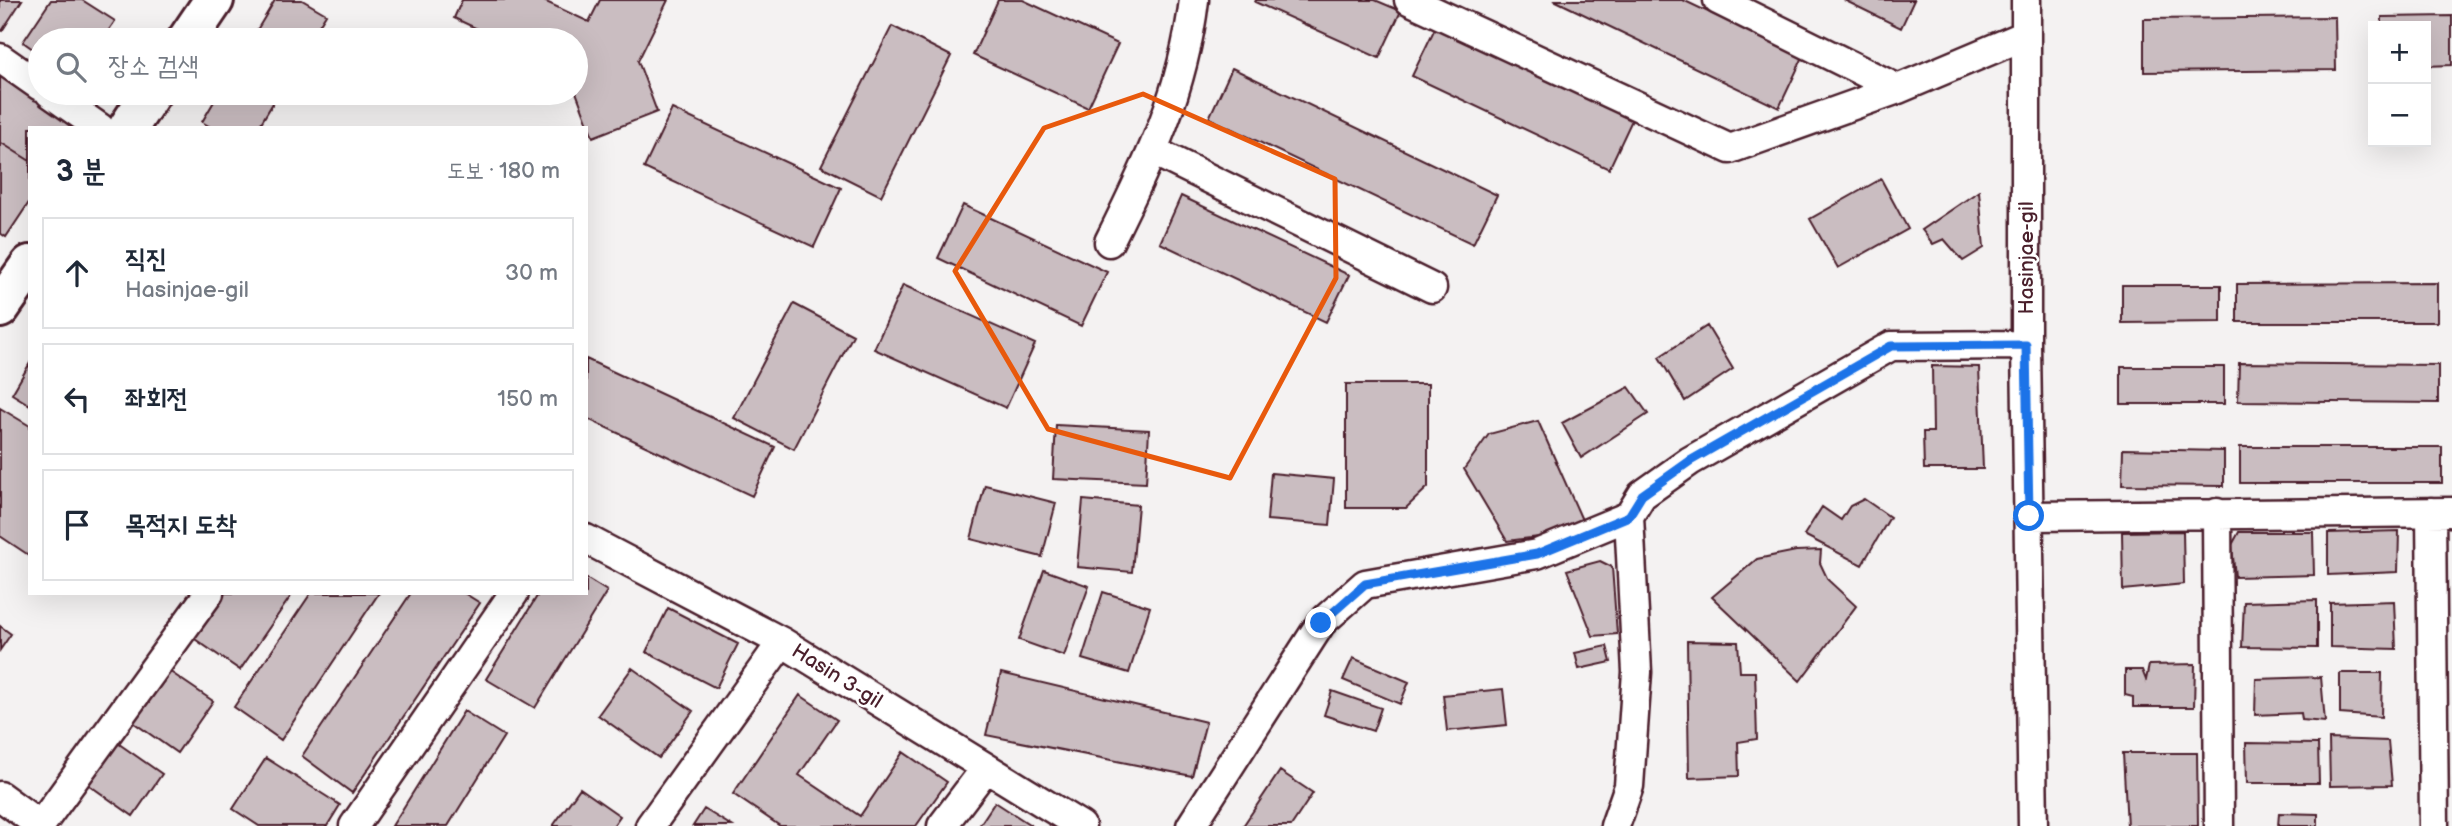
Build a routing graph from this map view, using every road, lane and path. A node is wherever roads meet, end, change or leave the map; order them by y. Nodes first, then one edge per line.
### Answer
1 (214, 0) edge
2 (1194, 0) edge
3 (1409, 0) edge
4 (1718, 0) edge
5 (2026, 0) edge
6 (195, 28) edge
7 (2026, 35) junction
8 (0, 58) edge
9 (28, 78) edge
10 (1898, 89) junction
11 (67, 105) edge
12 (143, 105) edge
13 (97, 126) edge
14 (129, 126) edge
15 (1155, 152) junction
16 (1109, 242) dead end
17 (28, 268) edge
18 (1432, 288) dead end
19 (0, 308) edge
20 (2026, 345) junction
21 (2442, 512) edge
22 (2217, 513) junction
23 (1629, 516) junction
24 (2029, 516) junction
25 (588, 540) edge
26 (208, 595) edge
27 (513, 595) edge
28 (782, 642) junction
29 (986, 768) junction
30 (0, 796) edge
31 (40, 826) edge
32 (354, 826) edge
33 (650, 826) edge
34 (942, 826) edge
35 (1081, 826) edge
36 (1191, 826) edge
37 (1615, 826) edge
38 (2033, 826) edge
39 (2219, 826) edge
40 (2434, 826) edge

1 - 6 street
2 - 15 street
3 - 10 street
4 - 10 street
5 - 7 street, Hasinjae-gil
7 - 10 street
7 - 20 street, Hasinjae-gil
8 - 9 street
11 - 13 street
12 - 14 street
15 - 16 street
15 - 18 street
17 - 19 street
20 - 23 street
20 - 24 street, Hasinjae-gil
21 - 22 street
21 - 40 street
22 - 24 street
22 - 39 street
23 - 36 street
23 - 37 street
24 - 38 street, Hasinjae-gil
25 - 28 street, Hasin 3-gil
26 - 31 street
27 - 32 street
28 - 29 street, Hasin 3-gil
28 - 33 street
29 - 34 street
29 - 35 street, Hasin 3-gil
30 - 31 street

